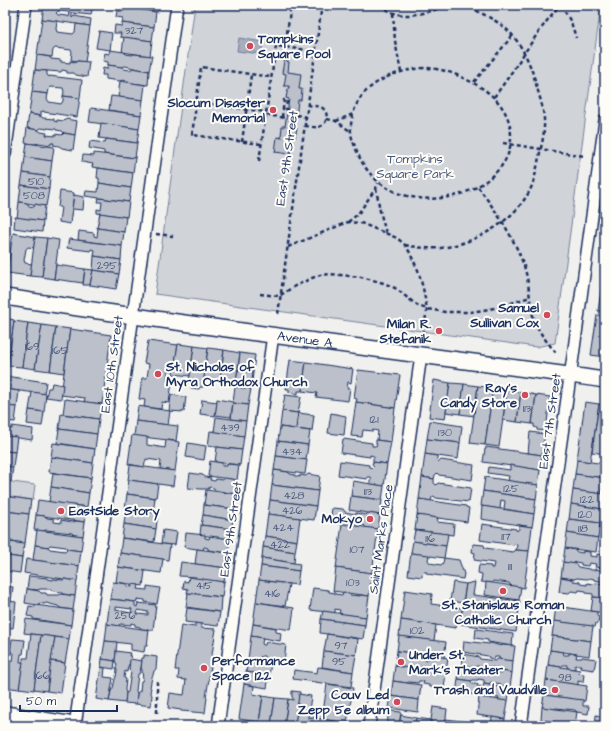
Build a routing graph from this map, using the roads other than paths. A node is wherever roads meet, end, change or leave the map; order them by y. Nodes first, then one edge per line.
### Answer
1 (26, 5) edge
2 (177, 5) edge
3 (605, 120) edge
4 (5, 154) edge
5 (5, 297) edge
6 (133, 316) junction
7 (273, 335) junction
8 (420, 355) junction
9 (570, 375) junction
10 (605, 380) edge
11 (5, 715) edge
12 (74, 726) edge
13 (218, 726) edge
14 (369, 726) edge
15 (521, 726) edge

1 - 4 street
2 - 6 street, East 10th Street
3 - 9 street, East 7th Street
5 - 6 main road, Avenue A
6 - 7 main road, Avenue A
6 - 12 street, East 10th Street
7 - 8 main road, Avenue A
7 - 13 street, East 9th Street
8 - 9 main road, Avenue A
8 - 14 street, Saint Marks Place
9 - 10 main road, Avenue A
9 - 15 street, East 7th Street
11 - 12 main road

